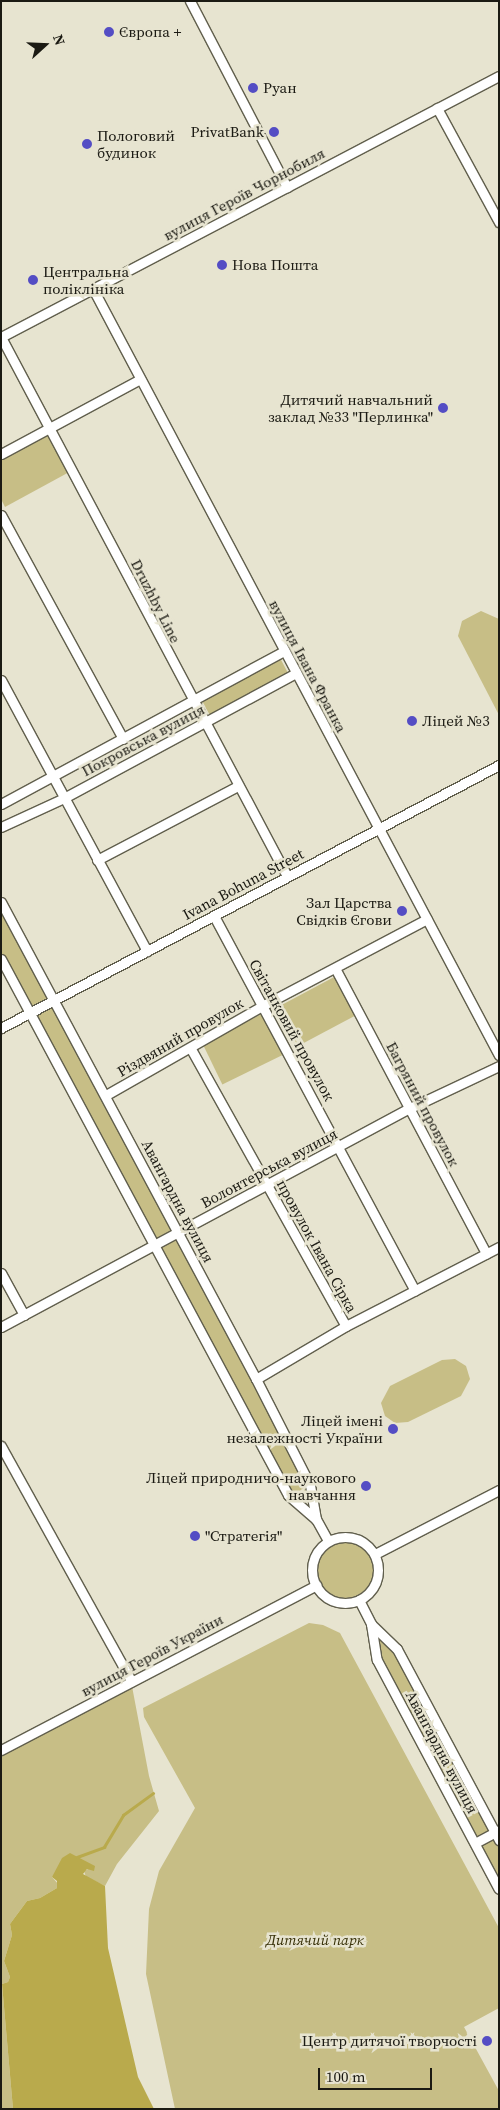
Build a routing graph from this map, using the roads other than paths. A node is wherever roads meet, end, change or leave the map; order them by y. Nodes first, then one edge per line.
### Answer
1 (190, 1) edge
2 (499, 76) edge
3 (438, 108) junction
4 (287, 187) junction
5 (499, 222) edge
6 (93, 289) junction
7 (1, 337) edge
8 (140, 379) junction
9 (50, 426) junction
10 (1, 454) edge
11 (1, 515) edge
12 (284, 651) junction
13 (296, 673) junction
14 (1, 680) edge
15 (192, 700) junction
16 (204, 722) junction
17 (123, 739) junction
18 (499, 765) edge
19 (53, 778) junction
20 (238, 786) junction
21 (62, 799) junction
22 (1, 804) edge
23 (1, 827) edge
24 (378, 828) junction
25 (97, 860) junction
26 (287, 876) junction
27 (1, 902) edge
28 (214, 916) junction
29 (427, 919) junction
30 (146, 951) junction
31 (1, 958) edge
32 (334, 968) junction
33 (54, 1000) junction
34 (264, 1005) junction
35 (29, 1013) junction
36 (1, 1028) edge
37 (191, 1049) junction
38 (499, 1055) edge
39 (499, 1066) edge
40 (106, 1095) junction
41 (410, 1108) junction
42 (339, 1146) junction
43 (268, 1186) junction
44 (178, 1231) junction
45 (155, 1246) junction
46 (499, 1246) edge
47 (486, 1253) junction
48 (1, 1273) edge
49 (415, 1291) junction
50 (24, 1315) junction
51 (346, 1326) junction
52 (1, 1327) edge
53 (256, 1379) junction
54 (1, 1446) edge
55 (499, 1490) edge
56 (316, 1519) junction
57 (328, 1541) junction
58 (375, 1554) junction
59 (316, 1585) junction
60 (358, 1600) junction
61 (371, 1624) junction
62 (131, 1681) junction
63 (1, 1750) edge
64 (497, 1834) edge
65 (475, 1843) junction
66 (499, 1889) edge

1 - 4 street
2 - 3 street, вулиця Героїв Чорнобиля
3 - 4 street, вулиця Героїв Чорнобиля
3 - 5 street
4 - 6 street, вулиця Героїв Чорнобиля
6 - 7 street, вулиця Героїв Чорнобиля
6 - 8 street, вулиця Івана Франка
7 - 9 street, Druzhby Line
8 - 9 street
8 - 12 street, вулиця Івана Франка
9 - 10 street
9 - 15 street, Druzhby Line
11 - 17 street
12 - 13 street, вулиця Івана Франка
12 - 15 street, Покровська вулиця
13 - 16 street, Покровська вулиця
13 - 24 street, вулиця Івана Франка
14 - 19 street
15 - 16 street, Druzhby Line
15 - 17 street, Покровська вулиця
16 - 20 street, Druzhby Line
16 - 21 street, Покровська вулиця
17 - 19 street, Покровська вулиця
18 - 24 street, Ivana Bohuna Street
19 - 21 street
19 - 22 street, Покровська вулиця
20 - 25 street
20 - 26 street, Druzhby Line
21 - 23 street, Покровська вулиця
21 - 25 street
24 - 26 street, Ivana Bohuna Street
24 - 29 street, вулиця Івана Франка
25 - 30 street
26 - 28 street, Ivana Bohuna Street
27 - 33 street, Авангардна вулиця
28 - 30 street, Ivana Bohuna Street
28 - 34 street, Світанковий провулок
29 - 32 street, Різдвяний провулок
29 - 38 street, вулиця Івана Франка
30 - 33 street, Ivana Bohuna Street
31 - 35 street, Авангардна вулиця
32 - 34 street, Різдвяний провулок
32 - 41 street, Багряний провулок
33 - 35 street, Ivana Bohuna Street
33 - 40 street, Авангардна вулиця
34 - 37 street, Різдвяний провулок
34 - 42 street, Світанковий провулок
35 - 36 street, Ivana Bohuna Street
35 - 45 street, Авангардна вулиця
37 - 40 street, Різдвяний провулок
37 - 43 street, провулок Івана Сірка
39 - 41 street, Волонтерська вулиця
40 - 44 street, Авангардна вулиця
41 - 42 street, Волонтерська вулиця
41 - 47 street, Багряний провулок
42 - 43 street, Волонтерська вулиця
42 - 49 street, Світанковий провулок
43 - 44 street, Волонтерська вулиця
43 - 51 street, провулок Івана Сірка
44 - 45 street, Волонтерська вулиця
44 - 53 street, Авангардна вулиця
45 - 50 street, Волонтерська вулиця
45 - 56 street, Авангардна вулиця
46 - 47 street
47 - 49 street
48 - 50 street
49 - 51 street
50 - 52 street, Волонтерська вулиця
51 - 53 street
53 - 56 street, Авангардна вулиця
54 - 62 street
55 - 58 street
56 - 57 street, Авангардна вулиця
57 - 58 street
57 - 59 street
58 - 60 street
59 - 60 street
59 - 62 street, вулиця Героїв України
60 - 61 street, Авангардна вулиця
61 - 64 street, Авангардна вулиця
61 - 65 street, Авангардна вулиця
62 - 63 street, вулиця Героїв України
64 - 65 street
65 - 66 street, Авангардна вулиця

